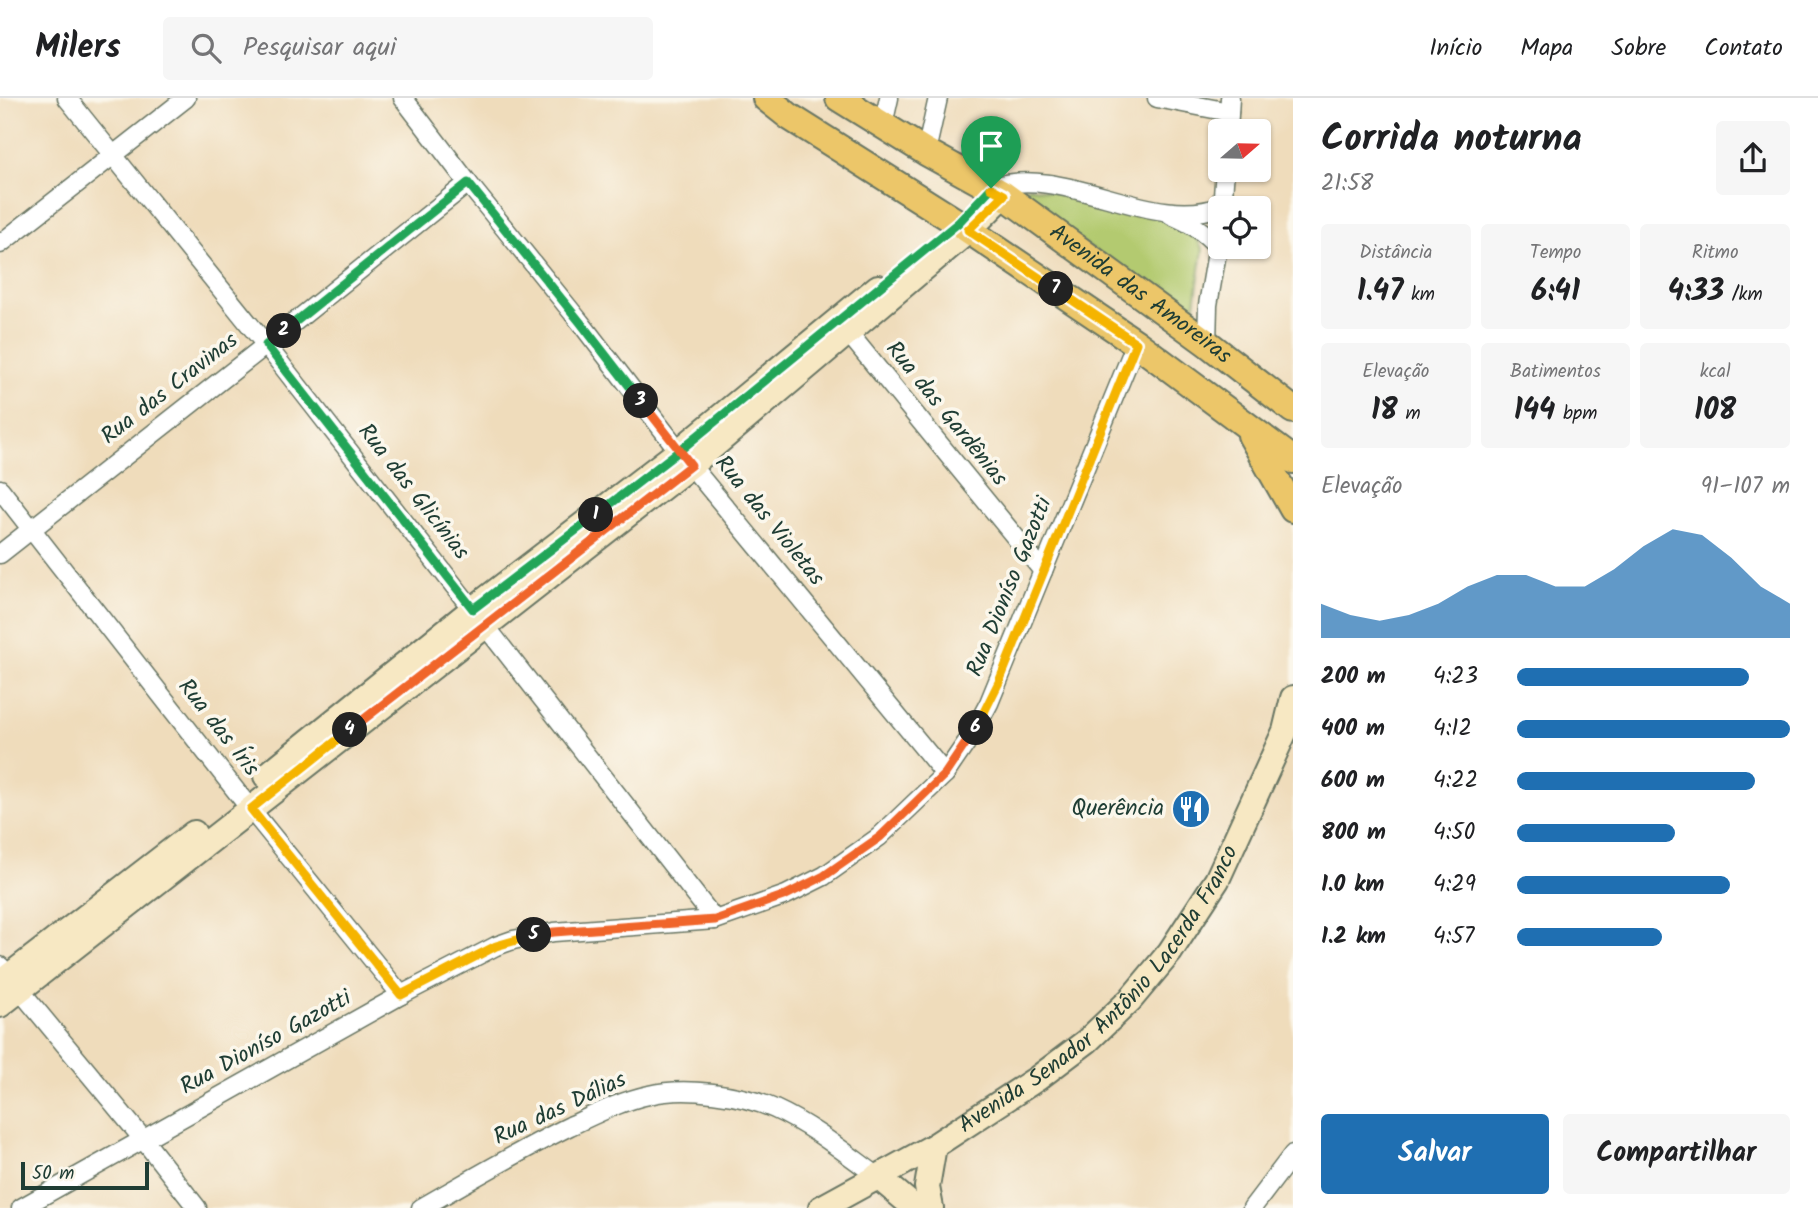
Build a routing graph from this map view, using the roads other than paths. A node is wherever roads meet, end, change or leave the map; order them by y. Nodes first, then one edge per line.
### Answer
1 (67, 98) edge
2 (186, 98) edge
3 (403, 98) edge
4 (766, 98) edge
5 (839, 98) edge
6 (889, 98) edge
7 (938, 98) edge
8 (1157, 98) edge
9 (1230, 105) edge
10 (883, 125) junction
11 (926, 152) junction
12 (114, 156) junction
13 (468, 183) junction
14 (998, 191) junction
15 (1158, 209) junction
16 (1208, 211) edge
17 (963, 227) junction
18 (1208, 235) edge
19 (0, 244) edge
20 (1215, 259) edge
21 (843, 327) junction
22 (1136, 343) junction
23 (1207, 343) junction
24 (266, 345) junction
25 (1255, 380) junction
26 (1293, 385) edge
27 (1293, 410) edge
28 (1244, 425) junction
29 (685, 458) junction
30 (1293, 460) edge
31 (0, 489) edge
32 (1293, 509) edge
33 (31, 529) junction
34 (0, 554) edge
35 (1043, 571) junction
36 (479, 617) junction
37 (1293, 698) edge
38 (1289, 734) edge
39 (945, 774) junction
40 (245, 803) junction
41 (715, 920) junction
42 (6, 985) edge
43 (401, 995) junction
44 (143, 1139) junction
45 (934, 1146) junction
46 (1293, 1154) edge
47 (877, 1176) junction
48 (21, 1208) edge
49 (197, 1208) edge
50 (421, 1208) edge
51 (821, 1208) edge
52 (915, 1208) edge
53 (931, 1208) edge
54 (1252, 1208) edge

1 - 12 street, Rua das Glicínias
2 - 12 street
3 - 13 street, Rua das Violetas
4 - 17 main road, Avenida das Amoreiras
5 - 10 main road, Avenida das Amoreiras
6 - 10 street
7 - 11 street
8 - 9 street
10 - 11 main road, Avenida das Amoreiras
11 - 14 main road, Avenida das Amoreiras
12 - 19 street
12 - 24 street, Rua das Glicínias
13 - 24 street, Rua das Cravinas
13 - 29 street, Rua das Violetas
14 - 15 street
14 - 17 street
14 - 23 main road, Avenida das Amoreiras
15 - 16 street
15 - 18 street
17 - 21 street
17 - 22 main road, Avenida das Amoreiras
20 - 23 street
21 - 29 street
21 - 35 street, Rua das Gardênias
22 - 28 main road, Avenida das Amoreiras
22 - 35 street, Rua Dioníso Gazotti
23 - 25 main road, Avenida das Amoreiras
24 - 33 street, Rua das Cravinas
24 - 36 street, Rua das Glicínias
25 - 26 main road
25 - 27 main road, Avenida das Amoreiras
28 - 30 main road, Avenida das Amoreiras
28 - 32 main road
29 - 36 street
29 - 39 street, Rua das Violetas
31 - 33 street, Rua das Íris
33 - 34 street, Rua das Cravinas
33 - 40 street, Rua das Íris
35 - 39 street, Rua Dioníso Gazotti
36 - 40 street
36 - 41 street, Rua das Glicínias
37 - 38 street, Avenida Senador Antônio Lacerda Franco
38 - 45 street, Avenida Senador Antônio Lacerda Franco
39 - 41 street, Rua Dioníso Gazotti
40 - 42 street
40 - 43 street, Rua das Íris
41 - 43 street, Rua Dioníso Gazotti
42 - 44 street
43 - 44 street, Rua Dioníso Gazotti
44 - 48 street, Rua Dioníso Gazotti
44 - 49 street
45 - 47 street, Avenida Senador Antônio Lacerda Franco
45 - 53 street
46 - 54 street
47 - 50 street, Rua das Dálias
47 - 51 street, Avenida Senador Antônio Lacerda Franco
47 - 52 street

